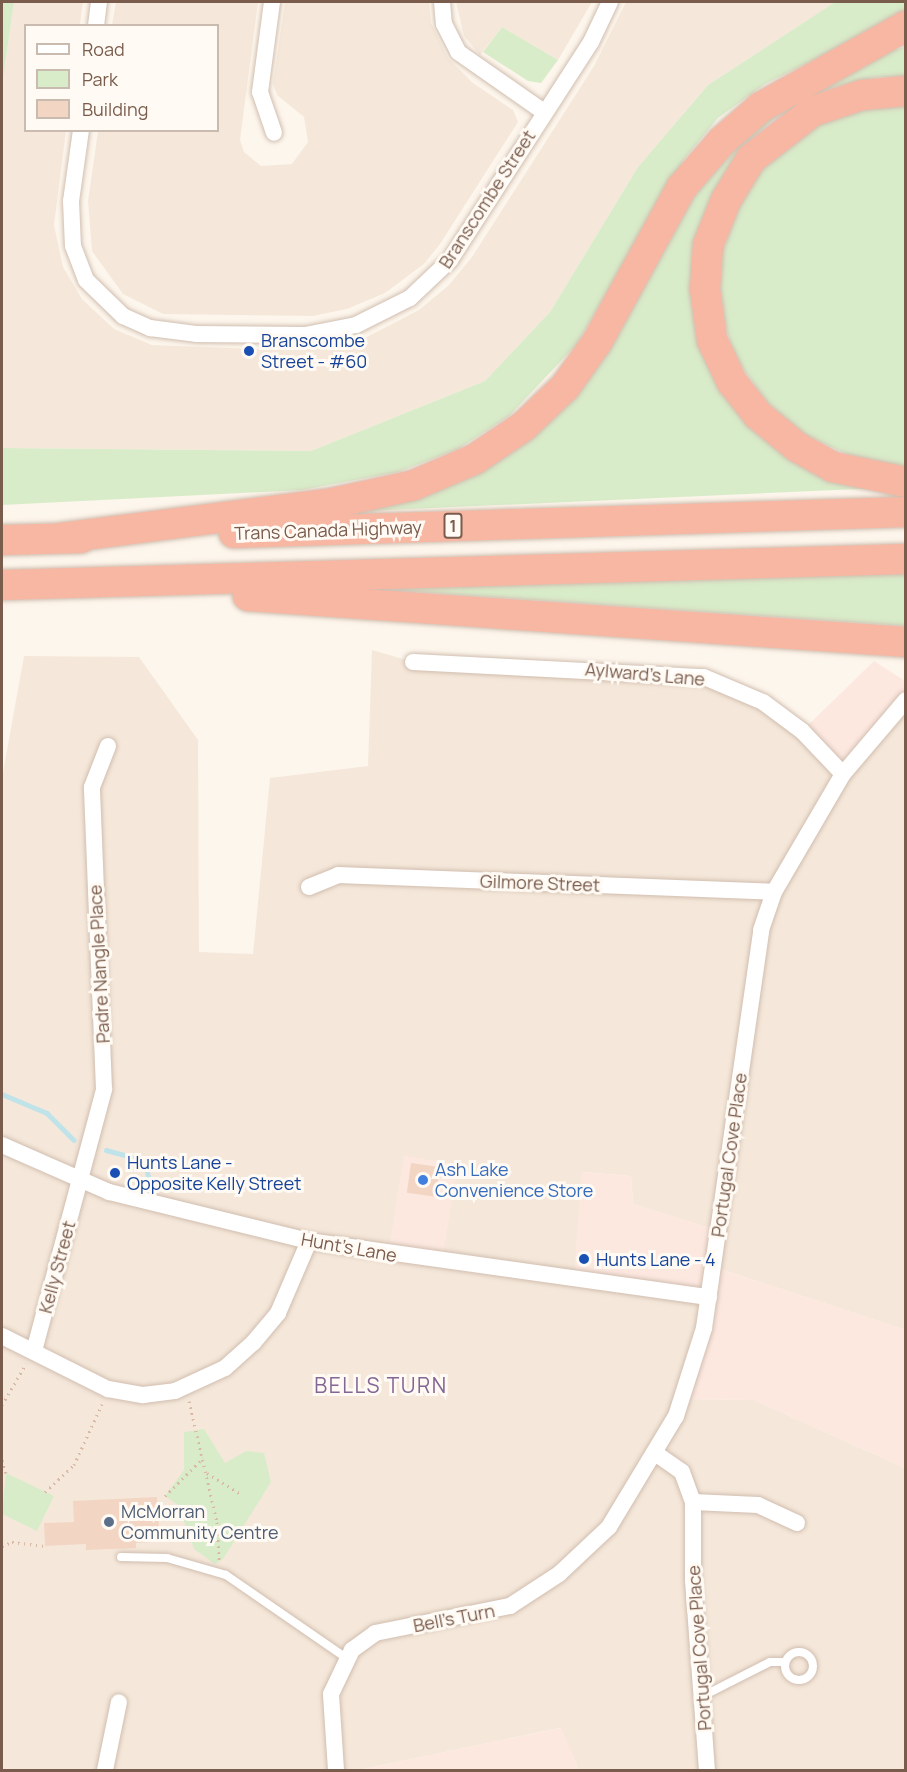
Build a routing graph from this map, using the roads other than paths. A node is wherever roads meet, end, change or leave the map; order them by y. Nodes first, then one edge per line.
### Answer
1 (99, 2) edge
2 (272, 2) edge
3 (442, 2) edge
4 (610, 2) edge
5 (96, 24) edge
6 (906, 26) edge
7 (906, 34) edge
8 (876, 42) junction
9 (906, 91) edge
10 (544, 112) junction
11 (81, 132) edge
12 (274, 133) dead end
13 (906, 482) edge
14 (906, 512) edge
15 (61, 538) junction
16 (2, 540) edge
17 (906, 559) edge
18 (66, 583) junction
19 (2, 585) edge
20 (906, 642) edge
21 (413, 662) dead end
22 (906, 700) edge
23 (108, 746) dead end
24 (843, 774) junction
25 (309, 887) dead end
26 (774, 892) junction
27 (2, 1145) edge
28 (80, 1182) junction
29 (309, 1241) junction
30 (709, 1297) junction
31 (2, 1336) edge
32 (30, 1358) junction
33 (655, 1453) junction
34 (693, 1502) junction
35 (797, 1523) dead end
36 (121, 1557) dead end
37 (345, 1657) junction
38 (785, 1662) junction
39 (700, 1698) junction
40 (119, 1702) dead end
41 (105, 1770) edge
42 (336, 1770) edge
43 (707, 1770) edge

1 - 5 street
2 - 12 street
3 - 10 street
4 - 10 street, Branscombe Street
6 - 8 highway
7 - 8 highway
8 - 15 highway
9 - 13 highway
10 - 11 street, Branscombe Street
14 - 15 highway, Trans Canada Highway / 1
15 - 16 highway, Trans Canada Highway / 1
17 - 18 highway
18 - 19 highway
18 - 20 highway
21 - 24 street, Aylward's Lane
22 - 24 street, Portugal Cove Place
23 - 28 street, Padre Nangle Place
24 - 26 street, Portugal Cove Place
25 - 26 street, Gilmore Street
26 - 30 street, Portugal Cove Place
27 - 28 street, Hunt's Lane
28 - 29 street, Hunt's Lane
28 - 32 street, Kelly Street
29 - 30 street, Hunt's Lane
29 - 32 street
30 - 33 street, Portugal Cove Place
31 - 32 street
33 - 34 street, Portugal Cove Place
33 - 37 street, Bell's Turn
34 - 35 street
34 - 39 street, Portugal Cove Place
36 - 37 lane
37 - 42 street
38 - 38 lane
38 - 39 lane
39 - 43 street, Portugal Cove Place
40 - 41 street

